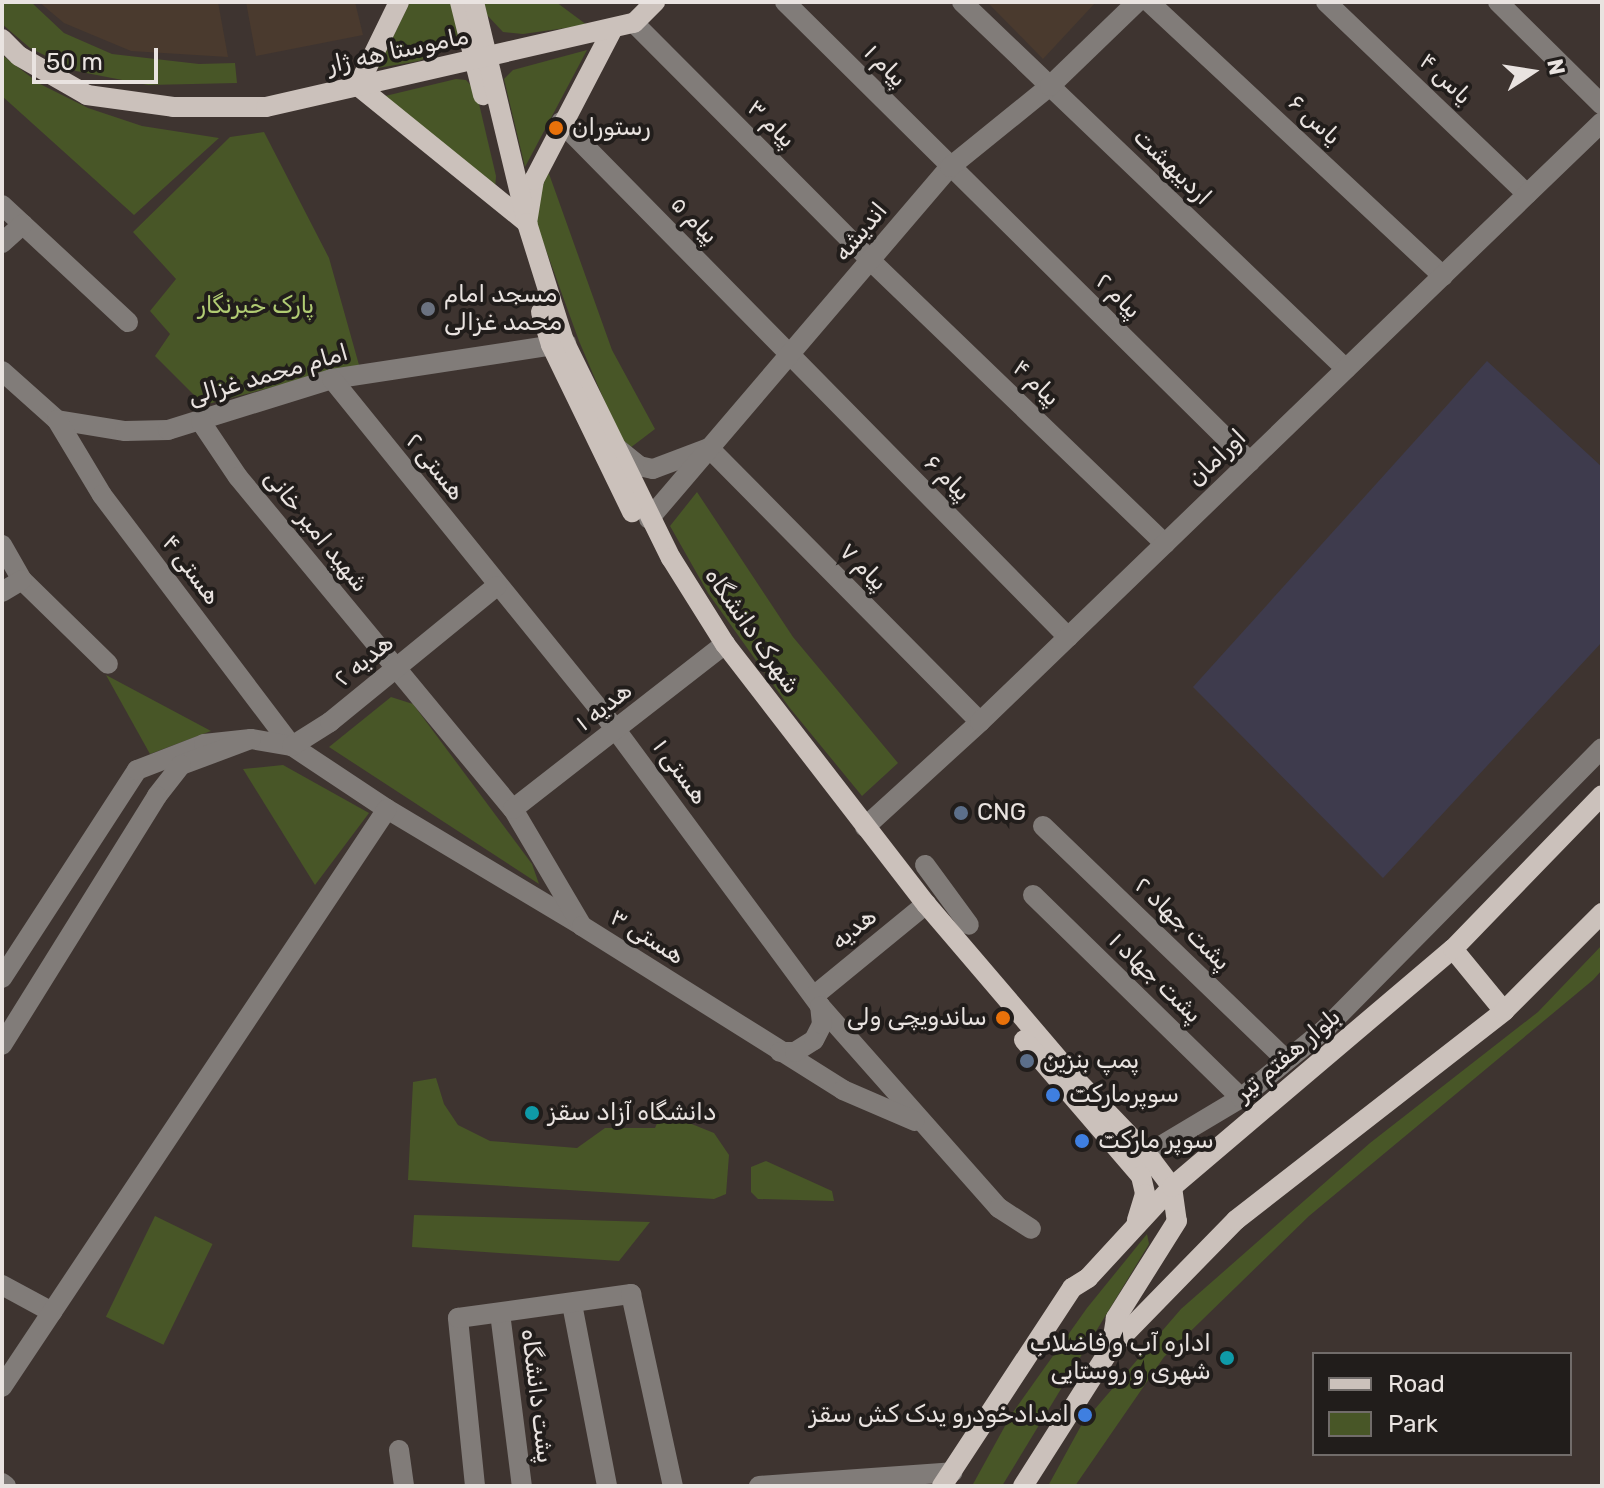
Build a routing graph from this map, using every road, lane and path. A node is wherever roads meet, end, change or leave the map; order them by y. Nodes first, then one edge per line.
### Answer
1 (399, 2) edge
2 (460, 2) edge
3 (474, 2) edge
4 (655, 2) edge
5 (785, 2) edge
6 (962, 2) edge
7 (1137, 2) edge
8 (1149, 2) edge
9 (1326, 2) edge
10 (1498, 2) edge
11 (634, 23) junction
12 (613, 28) junction
13 (2, 39) edge
14 (481, 60) junction
15 (358, 86) junction
16 (1050, 86) junction
17 (1602, 105) edge
18 (561, 122) junction
19 (1602, 122) edge
20 (950, 167) junction
21 (1527, 194) junction
22 (2, 205) edge
23 (521, 219) junction
24 (23, 224) junction
25 (2, 243) edge
26 (871, 261) junction
27 (1443, 276) junction
28 (128, 322) dead end
29 (558, 344) junction
30 (790, 356) junction
31 (1346, 369) junction
32 (2, 371) edge
33 (332, 379) junction
34 (57, 420) junction
35 (201, 422) junction
36 (616, 447) junction
37 (709, 448) junction
38 (1250, 462) junction
39 (649, 519) junction
40 (1165, 544) junction
41 (2, 545) edge
42 (22, 580) junction
43 (497, 586) junction
44 (2, 592) edge
45 (1068, 637) junction
46 (720, 649) junction
47 (108, 664) dead end
48 (395, 669) junction
49 (980, 722) junction
50 (616, 730) junction
51 (251, 739) junction
52 (292, 746) junction
53 (1602, 748) edge
54 (1602, 795) edge
55 (387, 809) junction
56 (513, 809) junction
57 (1043, 826) dead end
58 (865, 827) junction
59 (925, 865) dead end
60 (1033, 895) dead end
61 (922, 908) junction
62 (1602, 913) edge
63 (969, 925) dead end
64 (582, 926) junction
65 (1453, 949) junction
66 (2, 978) edge
67 (817, 1000) junction
68 (1504, 1011) junction
69 (2, 1045) edge
70 (780, 1052) junction
71 (1285, 1059) junction
72 (1241, 1098) junction
73 (921, 1124) junction
74 (1141, 1147) junction
75 (1172, 1187) junction
76 (1137, 1221) junction
77 (1031, 1229) dead end
78 (2, 1285) edge
79 (572, 1304) junction
80 (52, 1312) junction
81 (500, 1313) junction
82 (1111, 1348) junction
83 (2, 1387) edge
84 (399, 1450) dead end
85 (947, 1479) edge
86 (404, 1486) edge
87 (475, 1486) edge
88 (522, 1486) edge
89 (607, 1486) edge
90 (673, 1486) edge
91 (759, 1486) edge
92 (1023, 1486) edge

1 - 15 main road
2 - 14 main road
3 - 14 main road, شهرک دانشگاه
4 - 11 main road
5 - 20 street, پیام ۱
6 - 16 street, اردیبهشت
7 - 16 street, اندیشه
8 - 27 street, یاس ۶
9 - 21 street, یاس ۴
10 - 17 street
11 - 12 main road, ماموستا هه ژار
11 - 26 street, پیام ۳
12 - 14 main road, ماموستا هه ژار
12 - 18 main road
13 - 15 main road, ماموستا هه ژار
14 - 15 main road, ماموستا هه ژار
14 - 23 main road, شهرک دانشگاه
15 - 23 main road
16 - 20 street, اندیشه
16 - 31 street, اردیبهشت
18 - 23 main road
18 - 30 street, پیام ۵
19 - 21 street, اورامان
20 - 26 street, اندیشه
20 - 38 street, پیام ۲
21 - 27 street, اورامان
22 - 24 street
23 - 29 main road, شهرک دانشگاه
24 - 25 street
24 - 28 street
26 - 30 street, اندیشه
26 - 40 street, پیام ۴
27 - 31 street, اورامان
29 - 33 street, امام محمد غزالی
29 - 36 main road, شهرک دانشگاه
29 - 46 main road
30 - 37 street, اندیشه
30 - 45 street, پیام ۶
31 - 38 street, اورامان
32 - 34 street
33 - 35 street, امام محمد غزالی
33 - 43 street, هستی ۲
34 - 35 street, امام محمد غزالی
34 - 52 street, هستی ۴
35 - 48 street, شهید امیر خانی
36 - 37 street
36 - 39 main road, شهرک دانشگاه
37 - 39 street, اندیشه
37 - 49 street, پیام ۷
38 - 40 street, اورامان
39 - 46 main road, شهرک دانشگاه
40 - 45 street, اورامان
41 - 42 street
42 - 44 street
42 - 47 street
43 - 48 street, هدیه ۲
43 - 50 street, هستی ۱
45 - 49 street, اورامان
46 - 50 street, هدیه ۱
46 - 58 main road, شهرک دانشگاه
46 - 61 main road
48 - 52 street, هدیه ۲
48 - 56 street, هستی ۳
49 - 58 street, اورامان
50 - 56 street, هدیه ۱
50 - 67 street, هستی ۱
51 - 52 street
51 - 66 street
51 - 69 street
52 - 55 street
53 - 71 street
54 - 65 main road, بلوار هفتم تیر
55 - 64 street
55 - 80 street
56 - 64 street, هستی ۳
57 - 71 street, پشت جهاد ۲
58 - 61 main road, شهرک دانشگاه
59 - 63 street
60 - 72 street, پشت جهاد ۱
61 - 67 street, هدیه
61 - 74 main road, شهرک دانشگاه
61 - 76 main road
62 - 68 main road
64 - 70 street, هستی ۳
65 - 68 main road
65 - 75 main road, بلوار هفتم تیر
67 - 70 street
67 - 73 street, هستی ۱
68 - 82 main road
70 - 73 street, هستی ۳
71 - 72 street
72 - 74 street
73 - 77 street, هستی ۱
74 - 75 main road, شهرک دانشگاه
75 - 76 main road, بلوار هفتم تیر
75 - 82 main road
76 - 85 main road, بلوار هفتم تیر
78 - 80 street
79 - 81 street
79 - 89 street
79 - 90 street
80 - 83 street
81 - 87 street
81 - 88 street, پشت دانشگاه
82 - 92 main road
84 - 86 street
85 - 91 street

